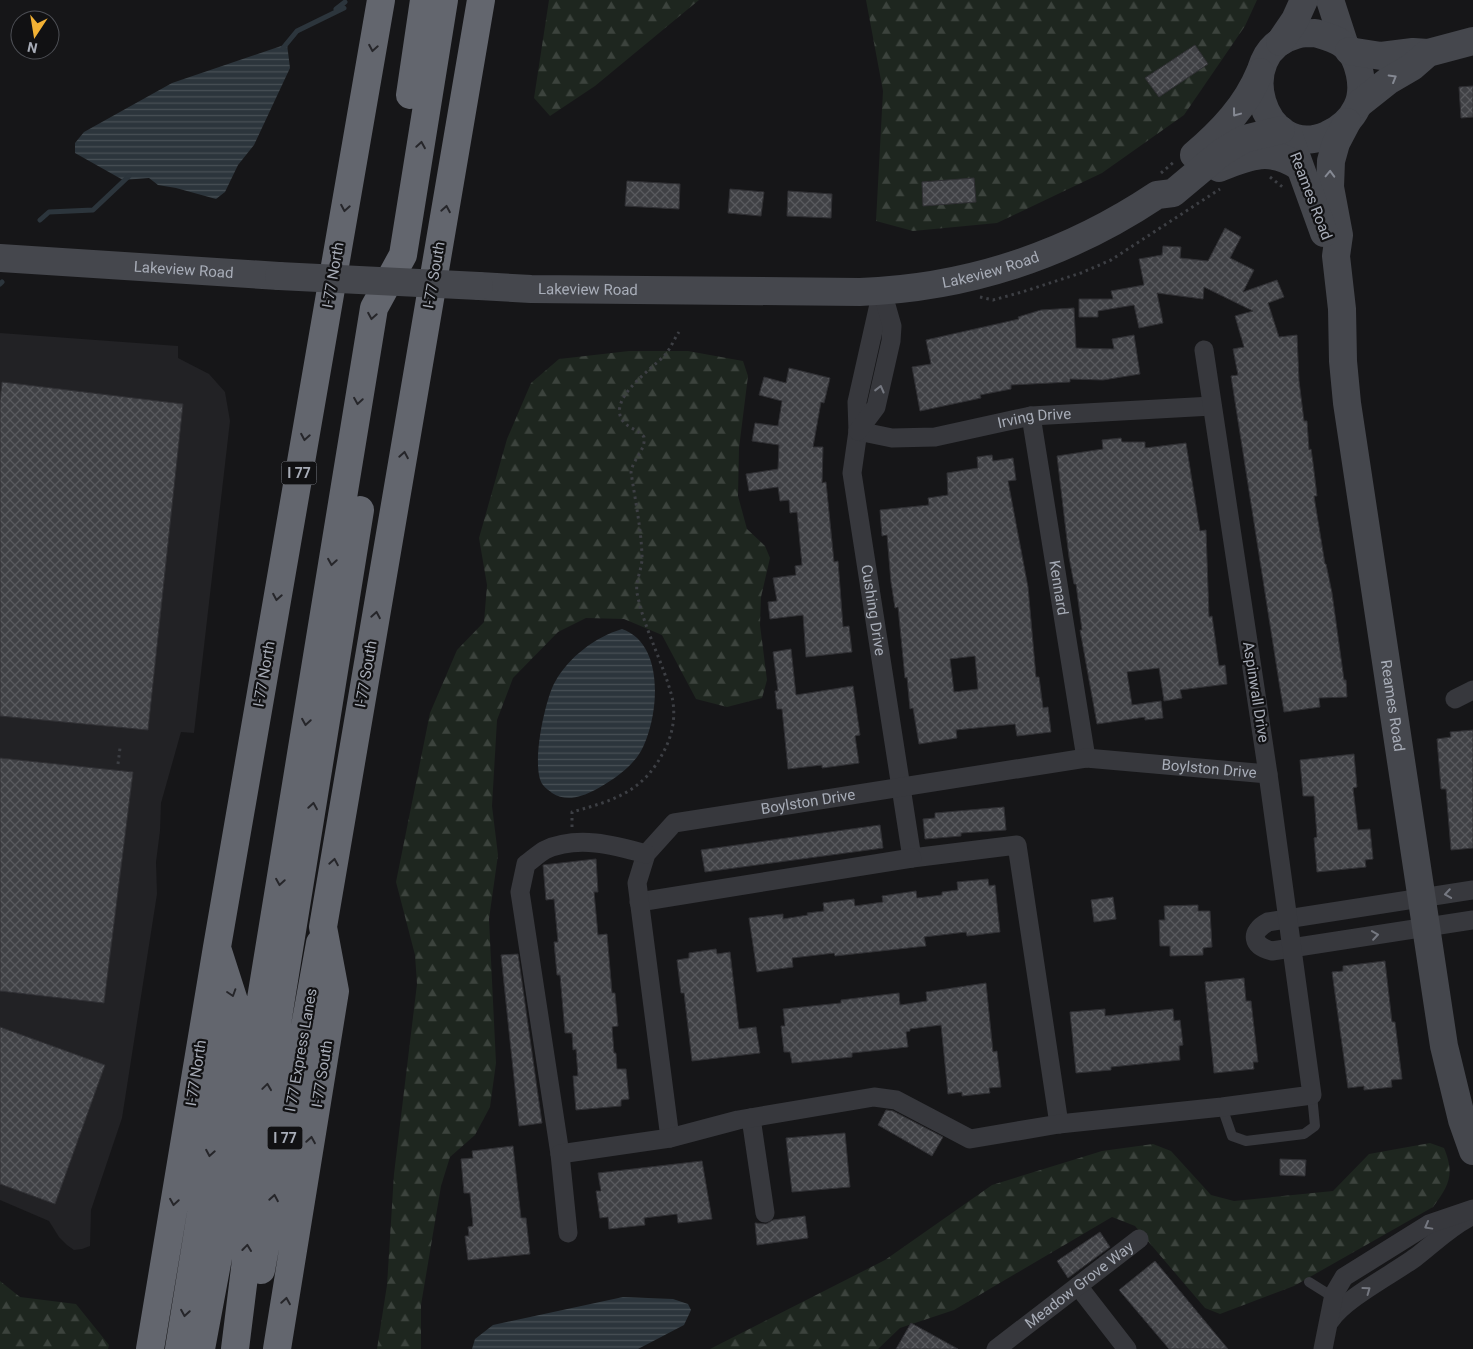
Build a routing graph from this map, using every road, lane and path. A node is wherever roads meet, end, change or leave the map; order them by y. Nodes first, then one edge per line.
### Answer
1 (381, 0) edge
2 (424, 0) edge
3 (444, 0) edge
4 (481, 0) edge
5 (1304, 0) edge
6 (1330, 0) edge
7 (1473, 41) edge
8 (1280, 42) junction
9 (1347, 48) junction
10 (1428, 54) junction
11 (1260, 71) junction
12 (1353, 113) junction
13 (1285, 133) junction
14 (1298, 166) junction
15 (1269, 177) dead end
16 (1190, 180) junction
17 (1226, 185) dead end
18 (1290, 193) dead end
19 (1157, 196) junction
20 (400, 210) junction
21 (1336, 256) junction
22 (0, 258) edge
23 (388, 282) junction
24 (882, 291) junction
25 (993, 300) dead end
26 (679, 332) dead end
27 (1204, 350) dead end
28 (376, 354) junction
29 (1212, 406) junction
30 (1031, 416) junction
31 (858, 431) junction
32 (1473, 690) edge
33 (1455, 699) dead end
34 (120, 748) dead end
35 (1086, 758) junction
36 (118, 764) dead end
37 (1268, 774) junction
38 (902, 787) junction
39 (572, 843) junction
40 (646, 854) junction
41 (912, 858) junction
42 (1473, 890) edge
43 (1422, 898) junction
44 (640, 902) junction
45 (1336, 910) junction
46 (1289, 919) junction
47 (1473, 920) edge
48 (323, 927) junction
49 (1426, 927) junction
50 (1340, 940) junction
51 (217, 947) junction
52 (1292, 948) junction
53 (1312, 1095) junction
54 (1222, 1107) junction
55 (750, 1118) junction
56 (1059, 1124) junction
57 (670, 1138) junction
58 (1473, 1152) edge
59 (560, 1154) junction
60 (1473, 1208) edge
61 (765, 1213) dead end
62 (1473, 1215) edge
63 (568, 1234) dead end
64 (1138, 1239) dead end
65 (1397, 1244) junction
66 (1410, 1261) junction
67 (1309, 1282) dead end
68 (1078, 1286) junction
69 (1333, 1297) junction
70 (1330, 1321) junction
71 (150, 1349) edge
72 (179, 1349) edge
73 (201, 1349) edge
74 (235, 1349) edge
75 (247, 1349) edge
76 (278, 1349) edge
77 (996, 1349) edge
78 (1126, 1349) edge
79 (1323, 1349) edge

1 -> 51 highway, I-77 North / I 77
2 - 20 highway
20 -> 3 highway
48 -> 4 highway, I-77 South / I 77
5 - 8 main road
6 - 9 main road
7 - 10 main road
8 - 9 main road
8 - 11 main road
9 - 10 main road
9 - 12 main road
12 -> 10 main road
11 - 13 main road
11 -> 19 main road, Lakeview Road
12 - 13 main road
21 -> 12 main road, Reames Road
13 - 14 main road, Reames Road
13 - 16 main road, Lakeview Road
14 - 16 main road
14 - 21 main road, Reames Road
15 - 18 path
16 - 19 main road, Lakeview Road
17 - 25 path
19 - 24 main road, Lakeview Road
20 - 23 highway
21 - 43 main road, Reames Road
22 - 23 main road, Lakeview Road, bridge
23 - 24 main road, Lakeview Road, bridge
23 - 28 highway
24 - 31 street, Cushing Drive
26 - 39 path
27 - 29 street, Aspinwall Drive
28 -> 73 highway
74 -> 28 highway
29 - 30 street, Irving Drive
29 - 37 street, Aspinwall Drive
30 - 31 street, Irving Drive
30 - 35 street, Kennard
31 - 38 street, Cushing Drive
32 - 33 street
34 - 36 path
35 - 37 street, Boylston Drive
35 - 38 street, Boylston Drive
37 - 46 street, Aspinwall Drive
38 - 40 street, Boylston Drive
38 - 41 street, Cushing Drive
39 - 40 street
39 - 59 street
40 - 44 street, Boylston Drive
41 - 44 street
41 - 56 street
42 -> 43 street
43 - 45 street
43 - 49 main road, Reames Road
44 - 57 street, Boylston Drive
45 - 46 street
45 - 50 street
46 - 52 street, Aspinwall Drive
46 - 52 street
47 - 49 street
75 -> 48 highway, I 77 Express Lanes / I 77
76 -> 48 highway, I-77 South / I 77
50 -> 49 street
49 - 58 main road, Reames Road
50 - 52 street
51 -> 71 highway, I-77 North / I 77
51 -> 72 highway, I 77
52 - 53 street, Aspinwall Drive
53 - 54 street
53 - 54 lane
54 - 56 street
55 - 56 street
55 - 57 street
55 - 61 street
57 - 59 street
59 - 63 street
60 -> 65 street
62 - 66 street
64 - 68 street, Meadow Grove Way
65 - 66 lane
65 - 69 street
70 -> 66 street
67 - 69 lane
68 - 77 street, Meadow Grove Way
68 - 78 street
69 - 70 street
70 - 79 street

